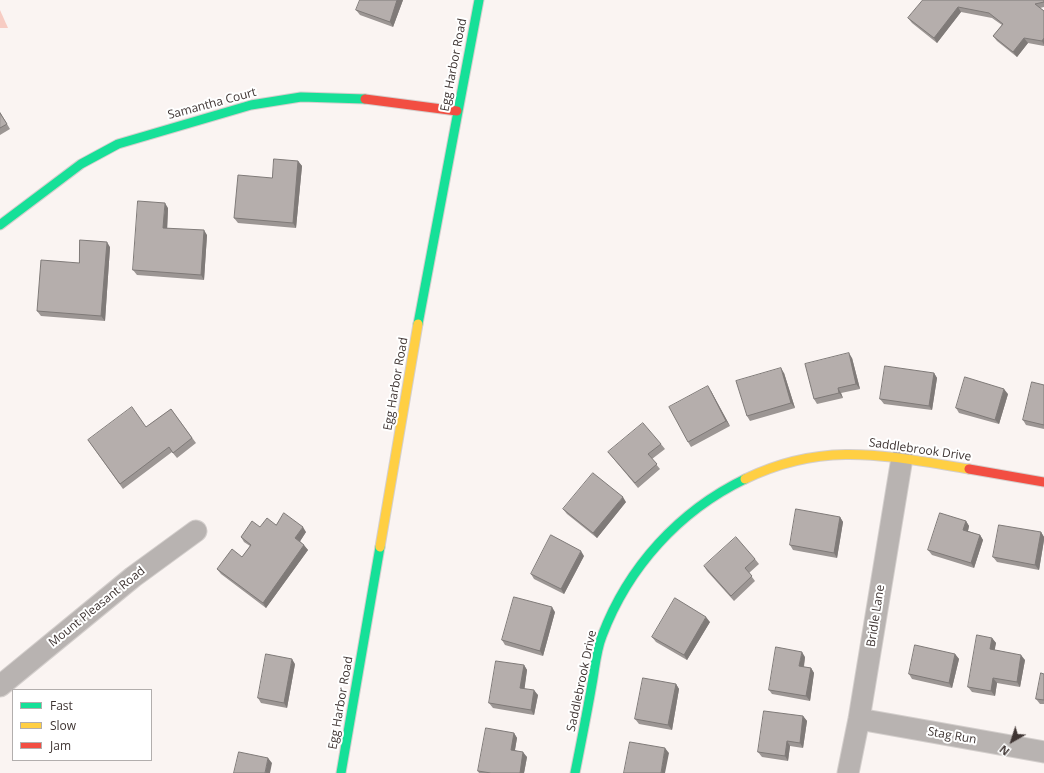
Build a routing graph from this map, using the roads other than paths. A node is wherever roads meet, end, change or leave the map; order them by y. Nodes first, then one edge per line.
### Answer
1 (479, 0) edge
2 (456, 112) junction
3 (0, 225) edge
4 (902, 458) junction
5 (1044, 482) edge
6 (196, 530) dead end
7 (0, 686) edge
8 (859, 719) junction
9 (1044, 752) edge
10 (341, 773) edge
11 (575, 773) edge
12 (848, 773) edge

1 - 2 street, Egg Harbor Road
2 - 3 street, Samantha Court
2 - 10 street, Egg Harbor Road
4 - 5 street, Saddlebrook Drive
4 - 8 street, Bridle Lane
4 - 11 street, Saddlebrook Drive
6 - 7 street, Mount Pleasant Road
8 - 9 street, Stag Run
8 - 12 street, Bridle Lane

